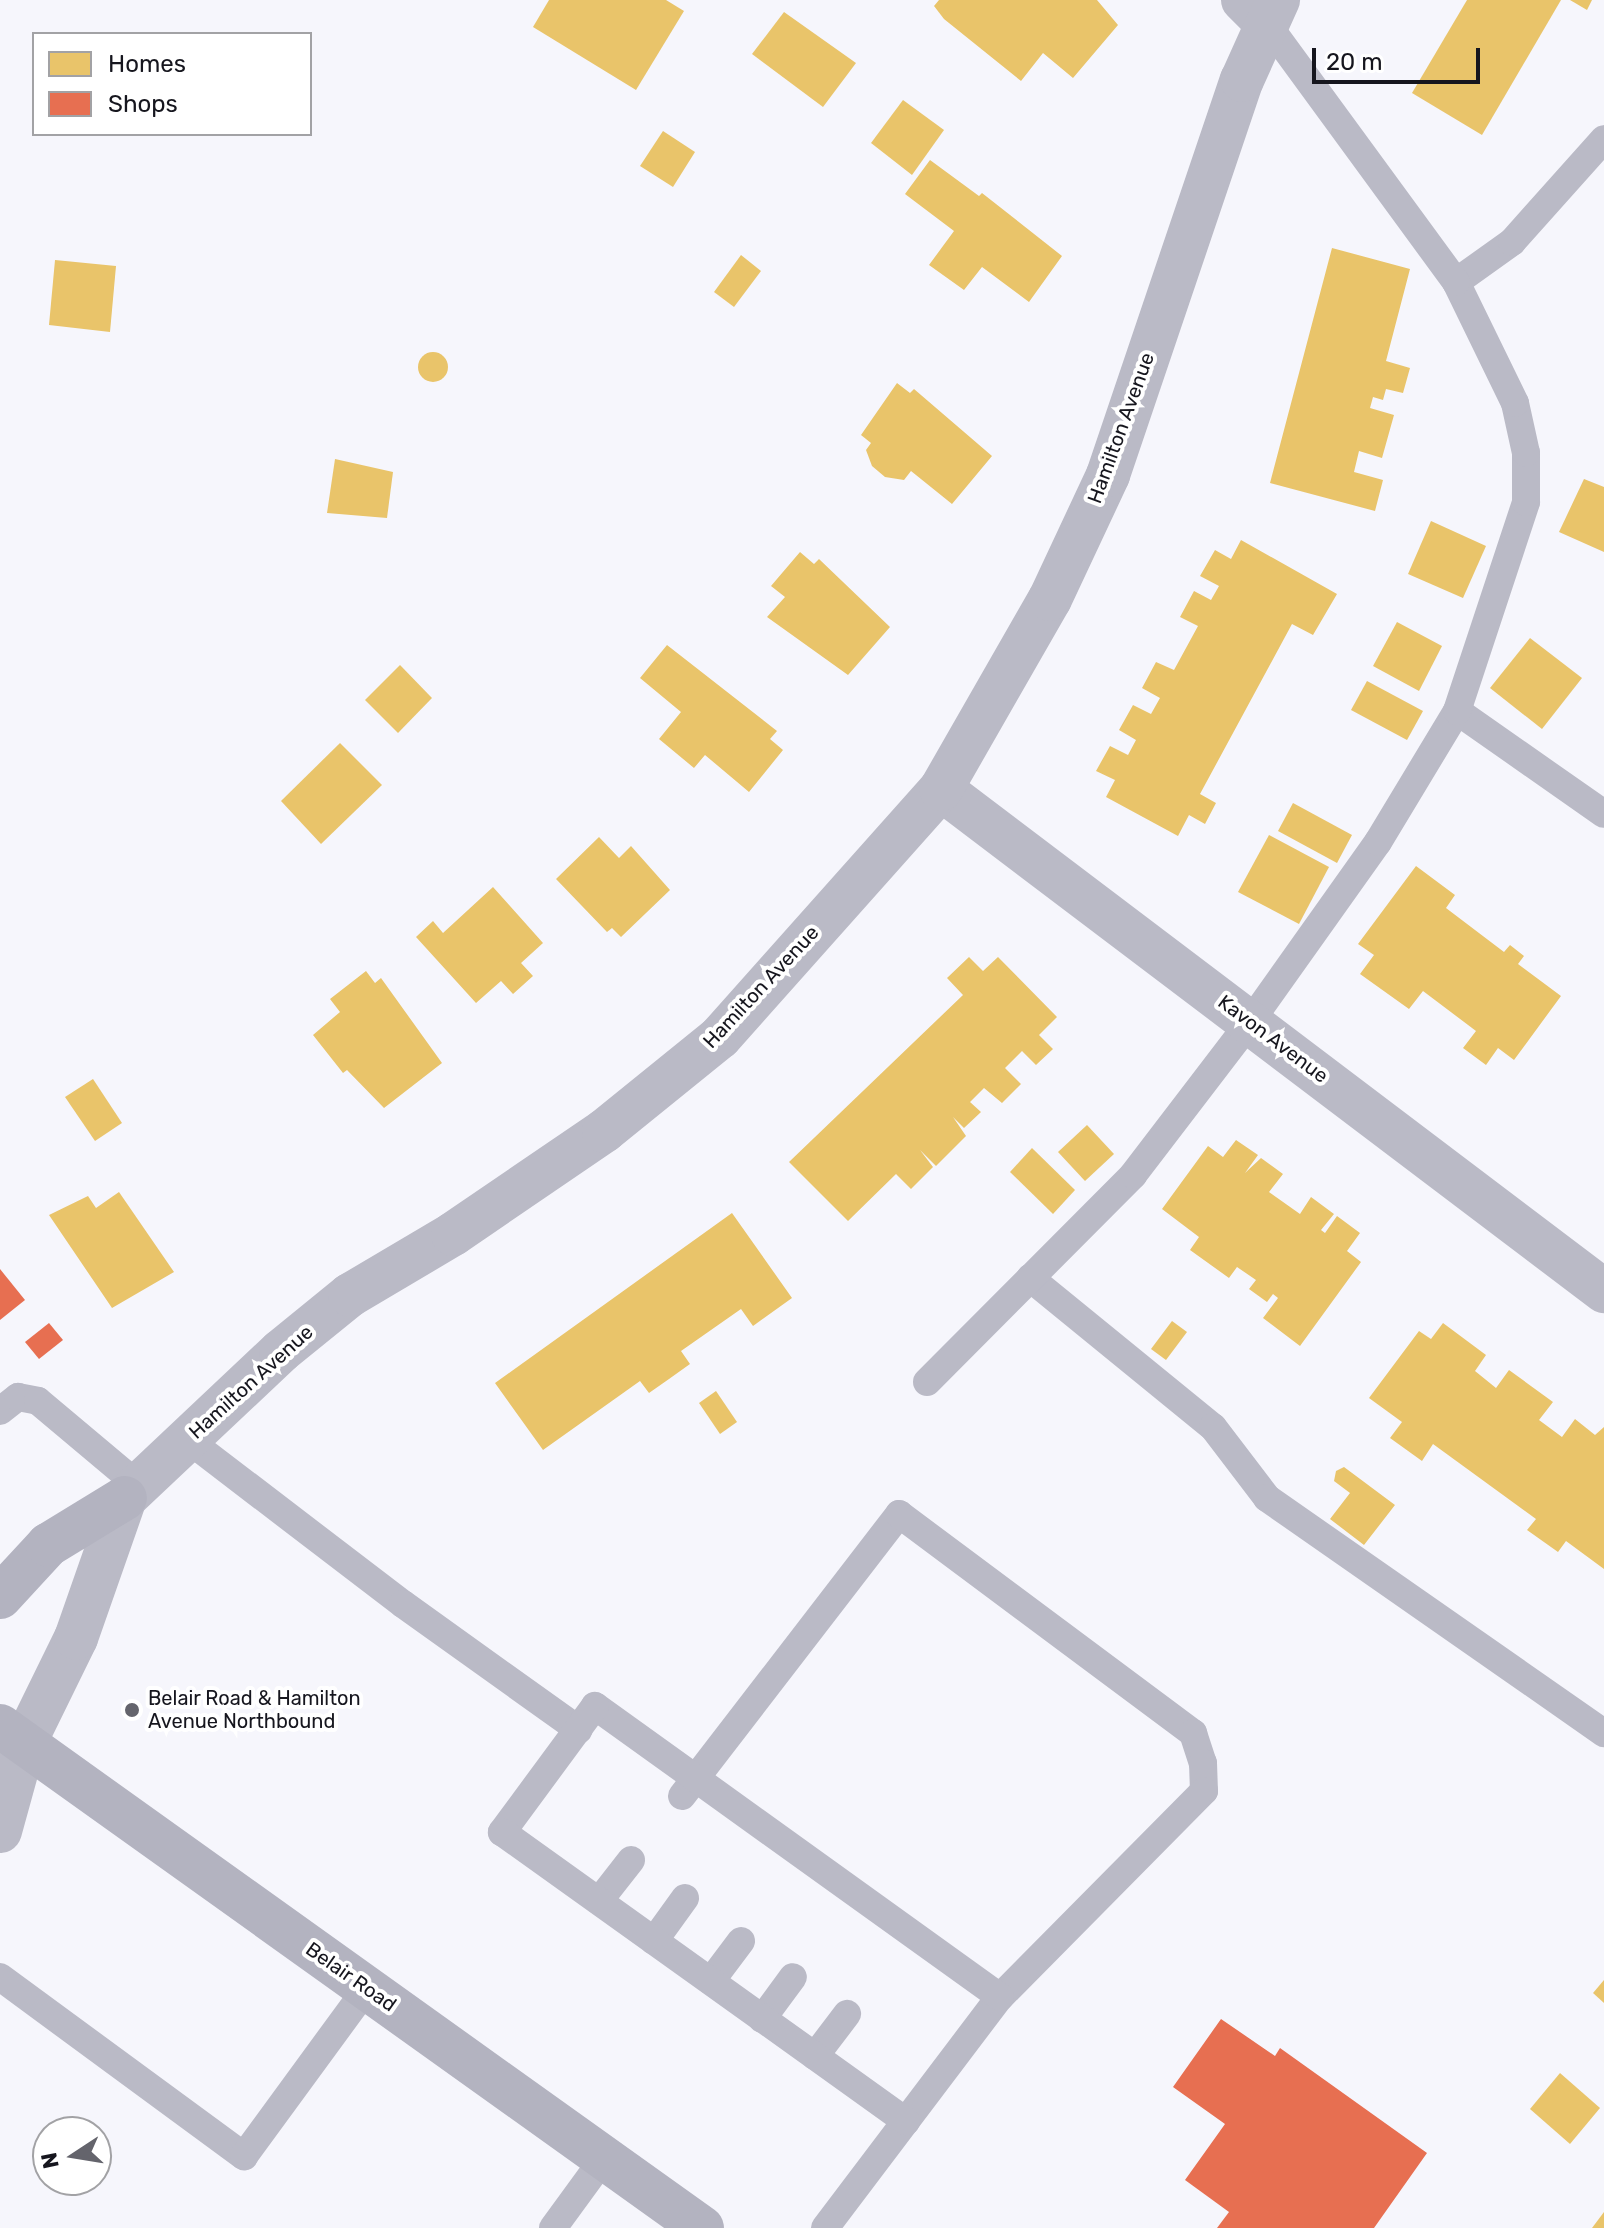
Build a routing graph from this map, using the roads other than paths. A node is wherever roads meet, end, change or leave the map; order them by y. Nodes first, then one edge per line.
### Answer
1 (1263, 8) edge
2 (1604, 139) edge
3 (1456, 282) junction
4 (1457, 711) junction
5 (941, 789) junction
6 (1604, 814) edge
7 (1250, 1022) junction
8 (1030, 1278) junction
9 (1604, 1291) edge
10 (927, 1382) dead end
11 (0, 1411) edge
12 (187, 1439) junction
13 (131, 1491) junction
14 (0, 1597) edge
15 (579, 1730) junction
16 (1604, 1733) edge
17 (12, 1735) edge
18 (688, 1788) junction
19 (0, 1831) edge
20 (631, 1860) dead end
21 (685, 1898) dead end
22 (599, 1901) junction
23 (654, 1941) junction
24 (741, 1941) dead end
25 (0, 1977) edge
26 (793, 1977) dead end
27 (711, 1981) junction
28 (367, 1988) junction
29 (1000, 1997) junction
30 (847, 2014) dead end
31 (762, 2019) junction
32 (815, 2056) junction
33 (906, 2121) junction
34 (604, 2158) junction
35 (553, 2228) edge
36 (702, 2228) edge
37 (825, 2228) edge

1 - 3 lane
1 - 5 street, Hamilton Avenue
2 - 3 lane
3 - 4 lane
4 - 6 lane
4 - 7 lane
5 - 7 street, Kavon Avenue
5 - 12 street, Hamilton Avenue
7 - 8 lane
7 - 9 street, Kavon Avenue
8 - 10 lane
8 - 16 lane
11 - 13 lane
12 - 13 street, Hamilton Avenue
12 - 15 lane
13 - 14 main road
13 - 17 street, Hamilton Avenue
15 - 18 lane
15 - 22 lane
17 - 19 street, Hamilton Avenue
17 - 28 main road, Belair Road
18 - 29 lane
18 - 29 lane
20 - 22 lane
21 - 23 lane
22 - 23 lane
23 - 27 lane
24 - 27 lane
25 - 28 lane
26 - 31 lane
27 - 31 lane
28 - 34 main road, Belair Road
29 - 33 lane
30 - 32 lane
31 - 32 lane
32 - 33 lane
33 - 37 lane
34 - 35 lane
34 - 36 main road, Belair Road

